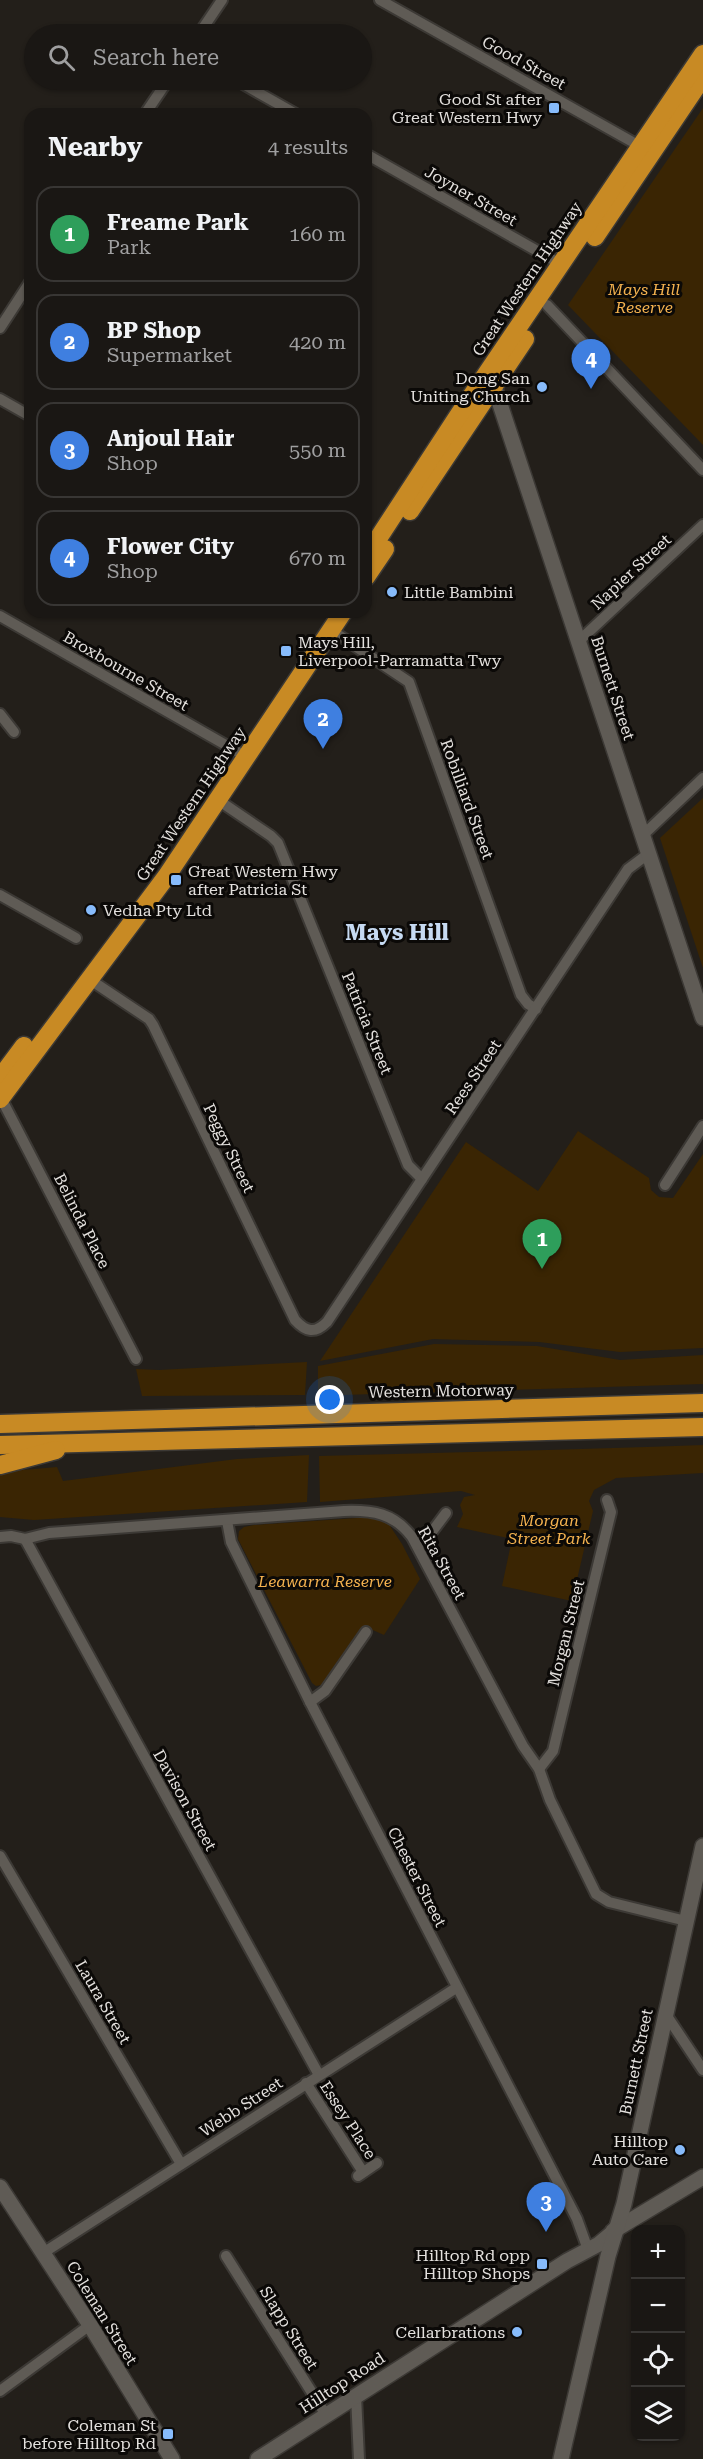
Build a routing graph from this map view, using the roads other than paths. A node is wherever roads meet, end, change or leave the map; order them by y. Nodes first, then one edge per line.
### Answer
1 (222, 0) edge
2 (380, 0) edge
3 (206, 24) edge
4 (703, 54) edge
5 (703, 77) edge
6 (161, 90) edge
7 (254, 90) edge
8 (149, 108) edge
9 (285, 108) edge
10 (647, 150) junction
11 (372, 157) edge
12 (561, 265) junction
13 (24, 291) edge
14 (547, 305) junction
15 (0, 328) edge
16 (491, 377) junction
17 (0, 399) edge
18 (24, 413) edge
19 (703, 470) edge
20 (703, 525) edge
21 (372, 548) edge
22 (372, 567) edge
23 (0, 616) edge
24 (331, 621) edge
25 (579, 641) junction
26 (0, 714) edge
27 (14, 732) dead end
28 (238, 752) junction
29 (703, 778) edge
30 (218, 800) junction
31 (643, 835) junction
32 (648, 854) junction
33 (0, 895) edge
34 (76, 938) dead end
35 (89, 979) junction
36 (536, 1009) junction
37 (703, 1018) edge
38 (0, 1078) edge
39 (1, 1098) edge
40 (703, 1126) edge
41 (422, 1179) junction
42 (665, 1185) dead end
43 (327, 1322) joint
44 (136, 1359) dead end
45 (703, 1403) edge
46 (0, 1424) edge
47 (703, 1427) edge
48 (87, 1442) junction
49 (0, 1444) edge
50 (0, 1465) edge
51 (607, 1500) dead end
52 (446, 1514) dead end
53 (227, 1521) junction
54 (0, 1537) edge
55 (26, 1539) junction
56 (417, 1545) junction
57 (366, 1632) dead end
58 (310, 1702) junction
59 (539, 1769) junction
60 (703, 1846) edge
61 (0, 1856) edge
62 (686, 1921) junction
63 (456, 1988) junction
64 (665, 2013) junction
65 (703, 2070) edge
66 (320, 2075) junction
67 (306, 2083) junction
68 (377, 2163) dead end
69 (181, 2164) junction
70 (703, 2176) edge
71 (0, 2187) edge
72 (616, 2229) junction
73 (586, 2244) junction
74 (43, 2253) junction
75 (226, 2256) dead end
76 (567, 2261) junction
77 (603, 2278) junction
78 (90, 2325) junction
79 (0, 2391) edge
80 (356, 2396) junction
81 (326, 2415) junction
82 (172, 2459) edge
83 (258, 2459) edge
84 (359, 2459) edge
85 (561, 2459) edge

1 - 3 street
2 - 10 street, Good Street
4 - 10 highway, Great Western Highway
5 - 10 highway, Great Western Highway
6 - 8 street
7 - 9 street
10 - 12 highway, Great Western Highway
10 - 14 highway, Great Western Highway
11 - 12 street, Joyner Street
12 - 16 highway, Great Western Highway
13 - 15 street
14 - 16 highway, Great Western Highway
14 - 19 street
16 - 21 highway, Great Western Highway
16 - 22 highway, Great Western Highway
16 - 25 main road, Burnett Street
17 - 18 street
20 - 25 street, Napier Street
23 - 28 street, Broxbourne Street
24 - 28 highway, Great Western Highway
24 - 30 highway, Great Western Highway
24 - 36 street, Robilliard Street
25 - 31 main road, Burnett Street
26 - 27 street
28 - 38 highway, Great Western Highway
29 - 31 street
30 - 35 highway, Great Western Highway
30 - 41 street, Patricia Street
31 - 32 main road, Burnett Street
32 - 36 street, Rees Street
32 - 37 main road, Burnett Street
33 - 34 street
35 - 39 highway, Great Western Highway
35 - 43 street, Peggy Street
36 - 41 street, Rees Street
39 - 44 street, Belinda Place
40 - 42 street
41 - 43 street, Rees Street
45 - 46 highway, Western Motorway
47 - 48 highway
48 - 49 highway
48 - 50 highway
51 - 59 street, Morgan Street
52 - 56 street
53 - 55 street, Rita Street
53 - 56 street, Rita Street
53 - 58 street, Chester Street
54 - 55 street, Rita Street
55 - 66 street, Davison Street
56 - 59 street, Rita Street
57 - 58 street
58 - 63 street, Chester Street
59 - 62 street, Rita Street
60 - 62 main road, Burnett Street
61 - 69 street, Laura Street
62 - 64 main road, Burnett Street
63 - 66 street, Webb Street
63 - 73 street, Chester Street
64 - 65 street
64 - 72 main road, Burnett Street
66 - 67 street, Webb Street
67 - 68 street, Essey Place
67 - 69 street, Webb Street
69 - 74 street, Webb Street
70 - 72 main road, Hilltop Road
71 - 74 main road, Coleman Street
72 - 73 main road, Hilltop Road
72 - 76 main road, Hilltop Road
72 - 77 main road, Burnett Street
73 - 76 main road, Hilltop Road
74 - 78 main road, Coleman Street
75 - 81 street, Slapp Street
76 - 77 main road
76 - 80 main road, Hilltop Road
77 - 85 main road, Burnett Street
78 - 79 street
78 - 82 main road, Coleman Street
80 - 81 main road, Hilltop Road
80 - 84 street
81 - 83 main road, Hilltop Road

